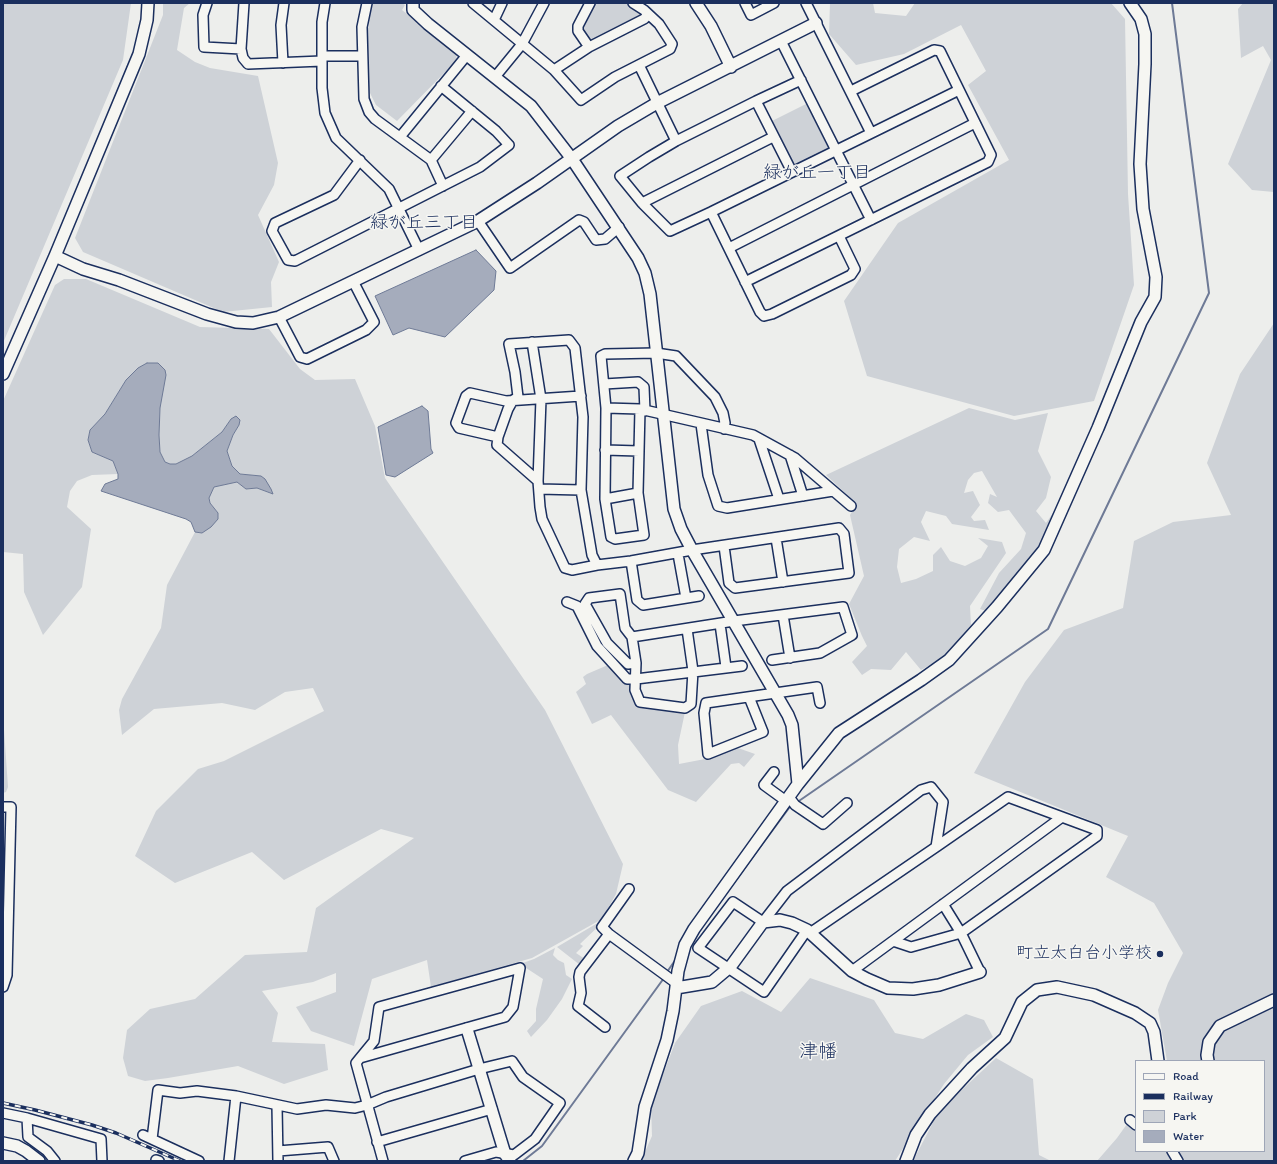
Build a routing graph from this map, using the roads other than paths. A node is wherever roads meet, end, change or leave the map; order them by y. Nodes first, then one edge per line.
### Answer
1 (148, 3) edge
2 (207, 3) edge
3 (244, 3) edge
4 (284, 3) edge
5 (324, 3) edge
6 (367, 3) edge
7 (413, 3) edge
8 (473, 3) edge
9 (502, 3) edge
10 (544, 3) edge
11 (590, 3) edge
12 (633, 3) edge
13 (696, 3) edge
14 (745, 3) edge
15 (774, 3) edge
16 (806, 3) edge
17 (1130, 3) edge
18 (648, 15) junction
19 (494, 20) junction
20 (816, 23) junction
21 (781, 41) junction
22 (522, 44) junction
23 (589, 47) junction
24 (242, 49) junction
25 (467, 55) junction
26 (362, 56) junction
27 (322, 59) junction
28 (283, 63) junction
29 (638, 65) junction
30 (732, 67) junction
31 (554, 70) junction
32 (495, 78) junction
33 (801, 80) junction
34 (441, 86) junction
35 (850, 90) junction
36 (959, 90) junction
37 (756, 101) junction
38 (657, 103) junction
39 (472, 111) junction
40 (975, 123) junction
41 (871, 133) junction
42 (400, 137) junction
43 (773, 137) junction
44 (676, 141) junction
45 (836, 151) junction
46 (572, 159) junction
47 (360, 160) junction
48 (430, 160) junction
49 (792, 172) junction
50 (443, 186) junction
51 (853, 186) junction
52 (642, 203) junction
53 (399, 209) junction
54 (711, 212) junction
55 (870, 220) junction
56 (478, 221) junction
57 (619, 227) junction
58 (838, 236) junction
59 (729, 248) junction
60 (419, 250) junction
61 (55, 256) junction
62 (353, 281) junction
63 (745, 282) junction
64 (279, 317) junction
65 (532, 342) junction
66 (656, 353) junction
67 (3, 374) edge
68 (604, 384) junction
69 (581, 396) junction
70 (541, 399) junction
71 (514, 400) junction
72 (606, 408) junction
73 (643, 410) junction
74 (663, 414) junction
75 (701, 424) junction
76 (724, 429) junction
77 (498, 437) junction
78 (759, 439) junction
79 (605, 450) junction
80 (639, 451) junction
81 (790, 455) junction
82 (538, 485) junction
83 (582, 490) junction
84 (833, 491) junction
85 (638, 494) junction
86 (803, 496) junction
87 (605, 499) junction
88 (779, 499) junction
89 (851, 506) dead end
90 (776, 538) junction
91 (724, 546) junction
92 (692, 550) junction
93 (678, 554) junction
94 (631, 561) junction
95 (597, 565) junction
96 (783, 582) junction
97 (700, 596) dead end
98 (686, 598) junction
99 (567, 602) dead end
100 (782, 615) junction
101 (734, 621) junction
102 (720, 624) junction
103 (687, 629) junction
104 (632, 637) junction
105 (790, 658) junction
106 (772, 660) dead end
107 (636, 663) junction
108 (742, 666) dead end
109 (726, 667) junction
110 (693, 671) junction
111 (636, 679) junction
112 (776, 693) junction
113 (749, 697) junction
114 (820, 703) dead end
115 (774, 772) dead end
116 (798, 784) junction
117 (791, 801) junction
118 (847, 803) dead end
119 (3, 807) edge
120 (1062, 817) junction
121 (936, 847) junction
122 (629, 888) dead end
123 (943, 904) junction
124 (763, 922) junction
125 (808, 932) junction
126 (961, 933) junction
127 (609, 934) junction
128 (893, 941) junction
129 (729, 967) junction
130 (852, 971) junction
131 (980, 972) joint
132 (671, 980) junction
133 (3, 988) edge
134 (1274, 1000) edge
135 (606, 1027) dead end
136 (466, 1029) junction
137 (360, 1058) junction
138 (1158, 1060) edge
139 (1208, 1060) edge
140 (480, 1069) junction
141 (236, 1096) junction
142 (367, 1105) junction
143 (277, 1106) junction
144 (492, 1109) junction
145 (3, 1112) edge
146 (27, 1118) junction
147 (143, 1135) dead end
148 (152, 1139) junction
149 (377, 1142) junction
150 (3, 1143) edge
151 (278, 1151) junction
152 (1173, 1152) edge
153 (508, 1158) edge
154 (39, 1161) edge
155 (55, 1161) edge
156 (102, 1161) edge
157 (156, 1161) edge
158 (159, 1161) edge
159 (199, 1161) edge
160 (229, 1161) edge
161 (278, 1161) edge
162 (334, 1161) edge
163 (383, 1161) edge
164 (465, 1161) edge
165 (634, 1161) edge
166 (906, 1161) edge
167 (1178, 1161) edge

1 - 61 street
2 - 24 street
3 - 24 street
4 - 28 street
5 - 27 street
6 - 26 street
7 - 25 street
8 - 19 street
9 - 19 street
10 - 22 street
11 - 23 street
12 - 18 street
13 - 30 street
14 - 15 street
16 - 20 street
17 - 116 street
18 - 23 street
18 - 29 street
19 - 22 street
20 - 21 street
20 - 35 street
21 - 30 street
21 - 33 street
22 - 31 street
22 - 32 street
23 - 31 street
24 - 28 street
25 - 32 street
25 - 34 street
26 - 27 street
26 - 42 street
27 - 28 street
27 - 47 street
29 - 31 street
29 - 38 street
30 - 38 street
32 - 46 street
33 - 37 street
33 - 45 street
34 - 39 street
34 - 42 street
35 - 36 street
35 - 41 street
36 - 40 street
36 - 41 street
37 - 43 street
37 - 44 street
38 - 44 street
38 - 46 street
39 - 48 street
39 - 50 street
40 - 51 street
40 - 55 street
41 - 45 street
42 - 48 street
43 - 49 street
43 - 52 street
44 - 52 street
45 - 49 street
45 - 51 street
46 - 56 street
46 - 57 street
47 - 53 street
47 - 53 street
48 - 50 street
49 - 54 street
50 - 53 street
51 - 55 street
51 - 59 street
52 - 54 street
53 - 60 street
54 - 59 street
55 - 58 street
56 - 57 street
56 - 60 street
57 - 66 street
58 - 63 street
58 - 63 street
59 - 63 street
60 - 62 street
61 - 64 street
61 - 67 street
62 - 64 street
62 - 64 street
65 - 69 street
65 - 70 street
65 - 71 street
66 - 68 street
66 - 74 street
66 - 76 street
68 - 72 street
68 - 73 street
69 - 70 street
69 - 83 street
70 - 71 street
70 - 82 street
71 - 77 street
71 - 77 street
72 - 73 street
72 - 79 street
73 - 74 street
73 - 80 street
74 - 75 street
74 - 92 street
75 - 76 street
75 - 88 street
76 - 78 street
77 - 82 street
78 - 81 street
78 - 88 street
79 - 80 street
79 - 87 street
80 - 85 street
81 - 84 street
81 - 86 street
82 - 83 street
82 - 95 street
83 - 95 street
84 - 86 street
84 - 89 street
85 - 87 street
85 - 87 street
86 - 88 street
90 - 91 street
90 - 96 street
90 - 96 street
91 - 92 street
91 - 96 street
92 - 93 street
92 - 101 street
93 - 94 street
93 - 98 street
94 - 95 street
94 - 98 street
97 - 98 street
99 - 111 street
100 - 101 street
100 - 105 street
100 - 105 street
101 - 102 street
101 - 112 street
102 - 103 street
102 - 109 street
103 - 104 street
103 - 110 street
104 - 107 street
104 - 107 street
105 - 106 street
107 - 111 street
108 - 109 street
109 - 110 street
110 - 111 street
110 - 111 street
112 - 113 street
112 - 114 street
112 - 116 street
113 - 113 street
115 - 117 street
116 - 117 street
117 - 118 street
117 - 132 street
119 - 133 street
120 - 121 street
120 - 123 street
120 - 126 street
121 - 124 street
121 - 125 street
122 - 127 street
123 - 126 street
123 - 128 street
124 - 125 street
124 - 129 street
124 - 129 street
125 - 129 street
125 - 130 street
126 - 128 street
126 - 131 street
127 - 132 street
127 - 135 street
128 - 130 street
129 - 132 street
130 - 131 street
132 - 165 street
134 - 139 street
136 - 137 street
136 - 137 street
136 - 140 street
137 - 142 street
138 - 166 street
140 - 142 street
140 - 144 street
140 - 153 street
141 - 143 street
141 - 148 street
141 - 160 street
142 - 143 street
142 - 149 street
143 - 151 street
144 - 149 street
144 - 153 street
145 - 146 street
146 - 155 street
146 - 156 street
147 - 148 street
148 - 159 street
149 - 163 street
150 - 154 street
151 - 161 street
151 - 162 street
152 - 167 street
153 - 164 street
157 - 158 street

